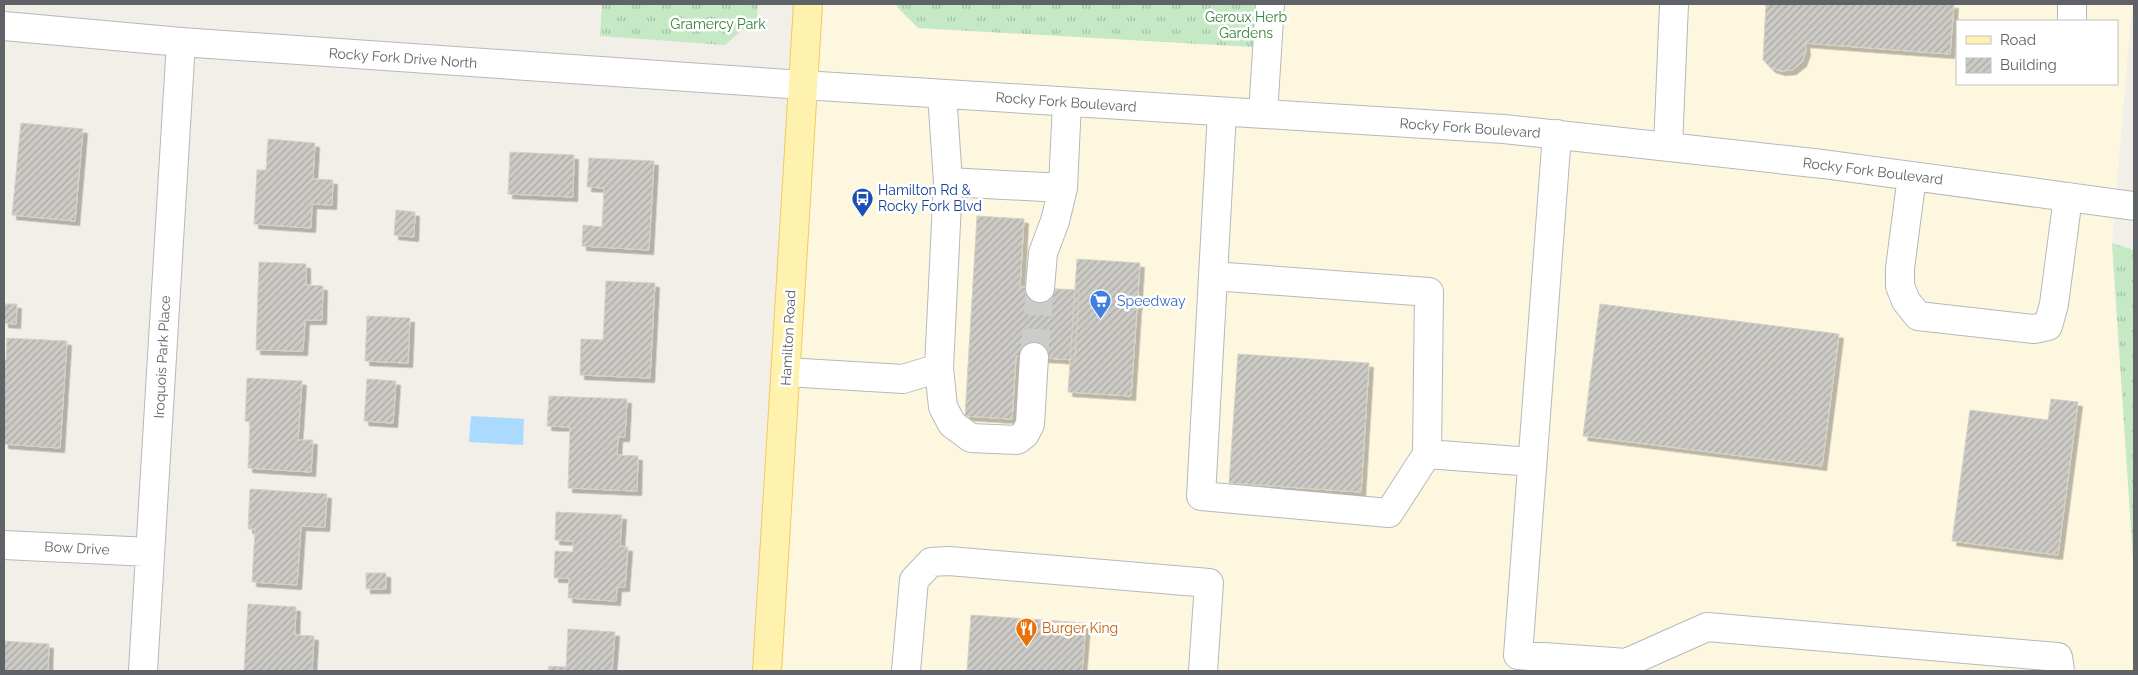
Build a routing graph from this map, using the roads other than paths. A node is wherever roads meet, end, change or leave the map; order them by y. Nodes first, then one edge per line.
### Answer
1 (808, 4) edge
2 (1270, 4) edge
3 (1674, 4) edge
4 (2072, 4) edge
5 (2072, 20) edge
6 (4, 26) edge
7 (181, 42) junction
8 (803, 86) junction
9 (942, 94) junction
10 (1067, 102) junction
11 (1222, 112) junction
12 (1263, 114) junction
13 (1557, 134) junction
14 (1668, 147) junction
15 (1912, 176) junction
16 (948, 182) junction
17 (1063, 188) junction
18 (2068, 197) junction
19 (2134, 206) edge
20 (1213, 276) junction
21 (1040, 288) tunnel mouth
22 (1034, 357) tunnel mouth
23 (939, 368) junction
24 (786, 372) junction
25 (1427, 454) junction
26 (1532, 462) junction
27 (4, 545) edge
28 (150, 552) junction
29 (1626, 667) edge
30 (143, 671) edge
31 (767, 671) edge
32 (906, 671) edge
33 (1204, 671) edge
34 (2060, 671) edge

1 - 8 main road, Hamilton Road
2 - 12 street
3 - 14 street
4 - 5 street
6 - 7 street, Rocky Fork Drive North
7 - 8 street, Rocky Fork Drive North
7 - 28 street, Iroquois Park Place
8 - 9 street, Rocky Fork Boulevard
8 - 24 main road, Hamilton Road
9 - 10 street, Rocky Fork Boulevard
9 - 16 street
10 - 11 street, Rocky Fork Boulevard
10 - 17 street
11 - 12 street, Rocky Fork Boulevard
11 - 20 street
12 - 13 street, Rocky Fork Boulevard
13 - 14 street, Rocky Fork Boulevard
13 - 26 street
14 - 15 street, Rocky Fork Boulevard
15 - 18 street, Rocky Fork Boulevard
15 - 18 street
16 - 17 street
16 - 23 street
17 - 21 street
18 - 19 street, Rocky Fork Boulevard
20 - 25 street
20 - 25 street
22 - 23 street
23 - 24 street
24 - 31 main road, Hamilton Road
25 - 26 street
26 - 29 street
27 - 28 street, Bow Drive
28 - 30 street, Iroquois Park Place
29 - 34 street
32 - 33 street

